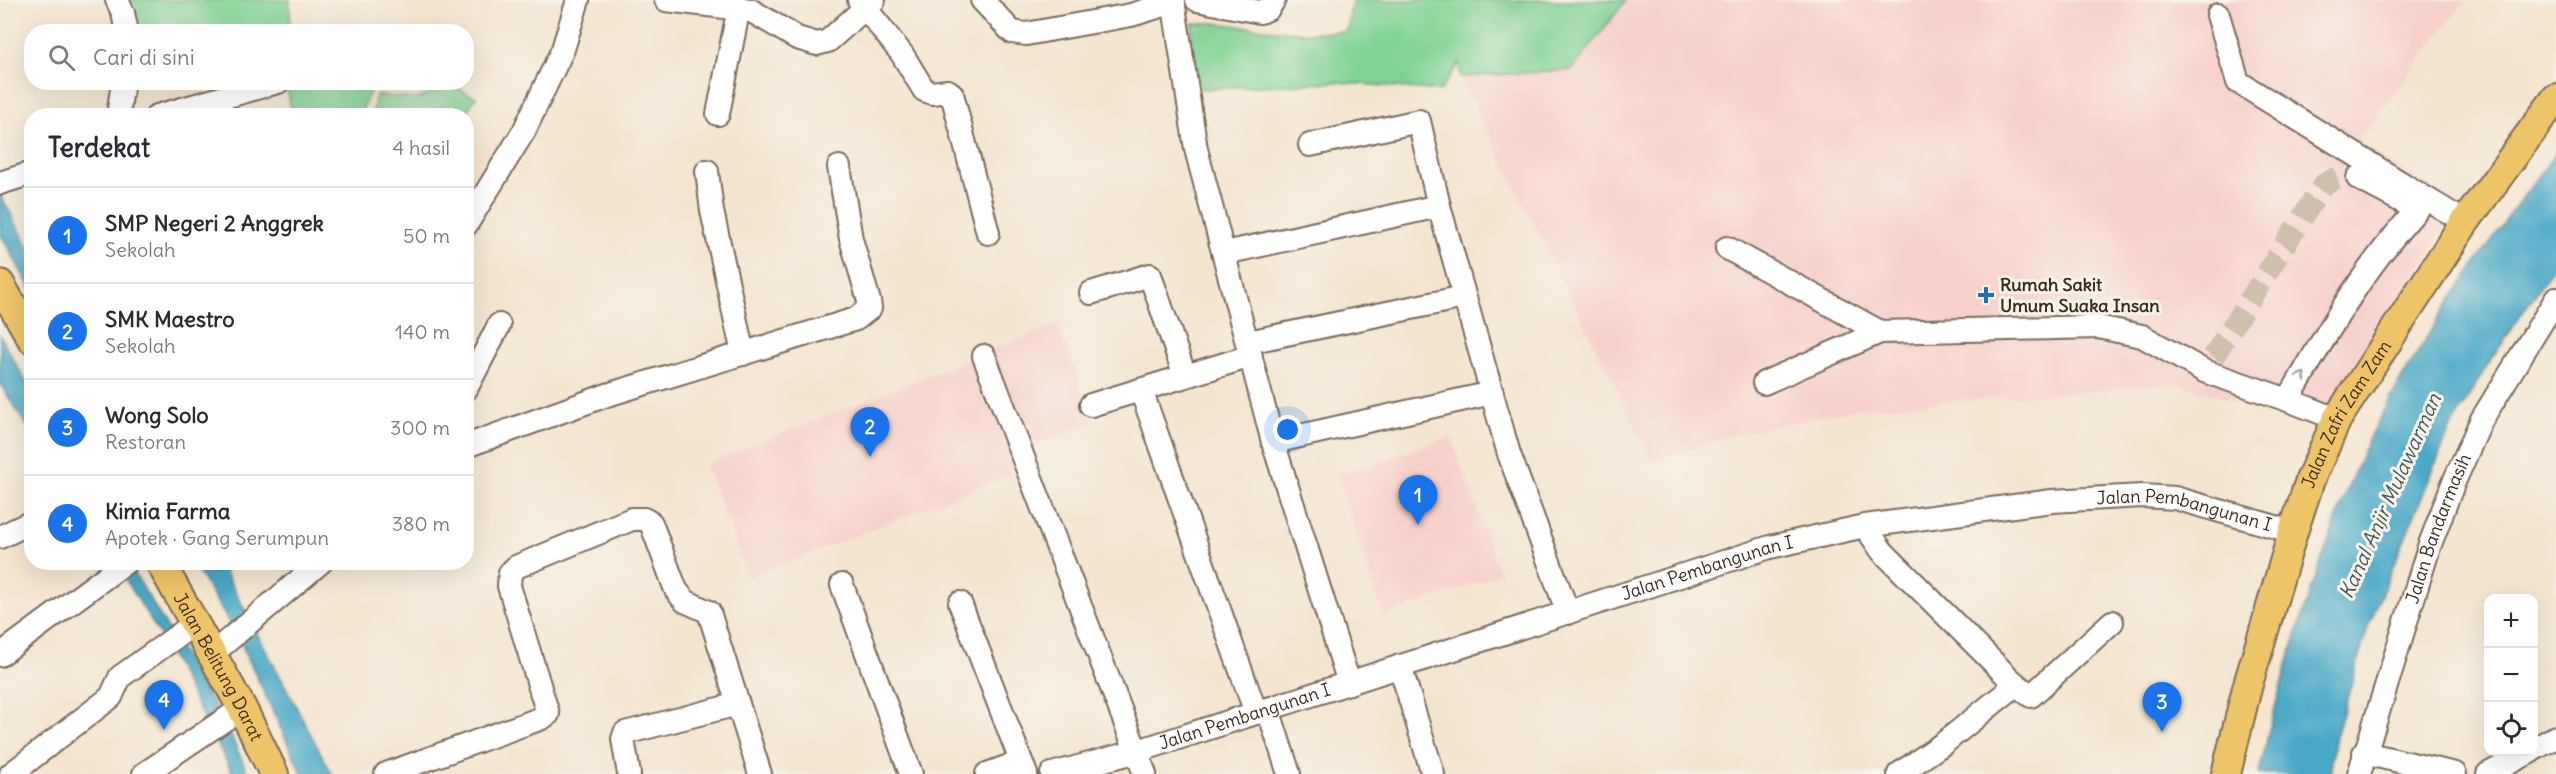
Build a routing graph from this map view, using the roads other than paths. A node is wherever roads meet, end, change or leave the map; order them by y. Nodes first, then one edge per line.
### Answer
1 (117, 0) edge
2 (578, 0) edge
3 (666, 0) edge
4 (982, 0) edge
5 (1197, 0) edge
6 (1274, 0) edge
7 (1174, 1) edge
8 (866, 2) edge
9 (739, 7) junction
10 (2218, 15) dead end
11 (125, 24) edge
12 (122, 90) edge
13 (250, 90) edge
14 (2556, 98) edge
15 (119, 108) edge
16 (185, 108) edge
17 (718, 114) dead end
18 (1310, 145) dead end
19 (839, 167) dead end
20 (707, 171) dead end
21 (24, 175) edge
22 (2358, 178) tunnel mouth
23 (2, 182) edge
24 (2422, 205) junction
25 (1439, 206) junction
26 (474, 212) edge
27 (2465, 222) junction
28 (988, 232) dead end
29 (1727, 248) dead end
30 (1225, 253) junction
31 (0, 284) edge
32 (1091, 293) dead end
33 (1464, 297) junction
34 (2556, 299) edge
35 (24, 325) edge
36 (499, 325) dead end
37 (1880, 333) junction
38 (1250, 349) junction
39 (743, 354) junction
40 (984, 356) dead end
41 (474, 373) edge
42 (1185, 376) junction
43 (1764, 383) dead end
44 (1141, 390) junction
45 (1492, 393) junction
46 (2288, 400) junction
47 (1091, 405) dead end
48 (2337, 419) junction
49 (1273, 442) junction
50 (474, 443) edge
51 (24, 526) edge
52 (1865, 526) junction
53 (2293, 532) junction
54 (0, 537) edge
55 (116, 570) edge
56 (162, 570) edge
57 (312, 570) edge
58 (842, 585) dead end
59 (960, 603) dead end
60 (1568, 613) junction
61 (2112, 622) dead end
62 (178, 635) junction
63 (212, 654) junction
64 (0, 655) edge
65 (1400, 666) junction
66 (2012, 681) junction
67 (1349, 683) junction
68 (738, 704) junction
69 (1262, 711) junction
70 (226, 718) junction
71 (2556, 737) edge
72 (2538, 747) edge
73 (1138, 751) junction
74 (2521, 756) edge
75 (2362, 764) edge
76 (1023, 768) edge
77 (1913, 770) edge
78 (11, 774) edge
79 (144, 774) edge
80 (274, 774) edge
81 (386, 774) edge
82 (629, 774) edge
83 (760, 774) edge
84 (910, 774) edge
85 (987, 774) edge
86 (1052, 774) edge
87 (1145, 774) edge
88 (1289, 774) edge
89 (1433, 774) edge
90 (2226, 774) edge
91 (2456, 774) edge
92 (2488, 774) edge

1 - 11 street
2 - 26 street
3 - 9 street
4 - 7 street
5 - 6 street
7 - 30 street
8 - 9 street
8 - 28 street
9 - 17 street
10 - 24 street
12 - 15 street
13 - 16 street
14 - 27 main road, Jalan Zafri Zam Zam
18 - 25 street
19 - 39 street
20 - 39 street
21 - 23 street
22 - 24 street
24 - 27 street
46 -> 24 street
25 - 30 street
25 - 33 street
27 - 48 main road, Jalan Zafri Zam Zam
29 - 37 street
30 - 38 street
31 - 35 main road
32 - 42 street
33 - 38 street
33 - 45 street
34 - 75 street, Jalan Bandarmasih
36 - 41 street
37 - 43 street
37 - 46 street
38 - 42 street
38 - 49 street
39 - 50 street
40 - 73 street, Jalan Pembangunan I
42 - 44 street
44 - 47 street
44 - 69 street
45 - 49 street
45 - 60 street
46 - 48 street
48 - 53 main road, Jalan Zafri Zam Zam
49 - 67 street
51 - 54 street
52 - 53 street, Jalan Pembangunan I
52 - 60 street, Jalan Pembangunan I
52 - 66 street
53 - 90 main road, Jalan Zafri Zam Zam
55 - 64 street
56 - 62 main road, Jalan Belitung Darat
57 - 63 street
58 - 84 street
59 - 76 street
60 - 65 street, Jalan Pembangunan I
61 - 66 street
62 - 63 main road, Jalan Belitung Darat
62 - 78 street
63 - 70 main road, Jalan Belitung Darat
65 - 67 street, Jalan Pembangunan I
65 - 89 street
66 - 77 street
67 - 69 street, Jalan Pembangunan I
68 - 81 street
68 - 82 street
68 - 83 street
69 - 73 street, Jalan Pembangunan I
69 - 88 street
70 - 79 street
70 - 80 main road, Jalan Belitung Darat
71 - 72 street
73 - 86 street
73 - 87 street, Jalan Pembangunan I
74 - 92 street
75 - 91 street
76 - 85 street

